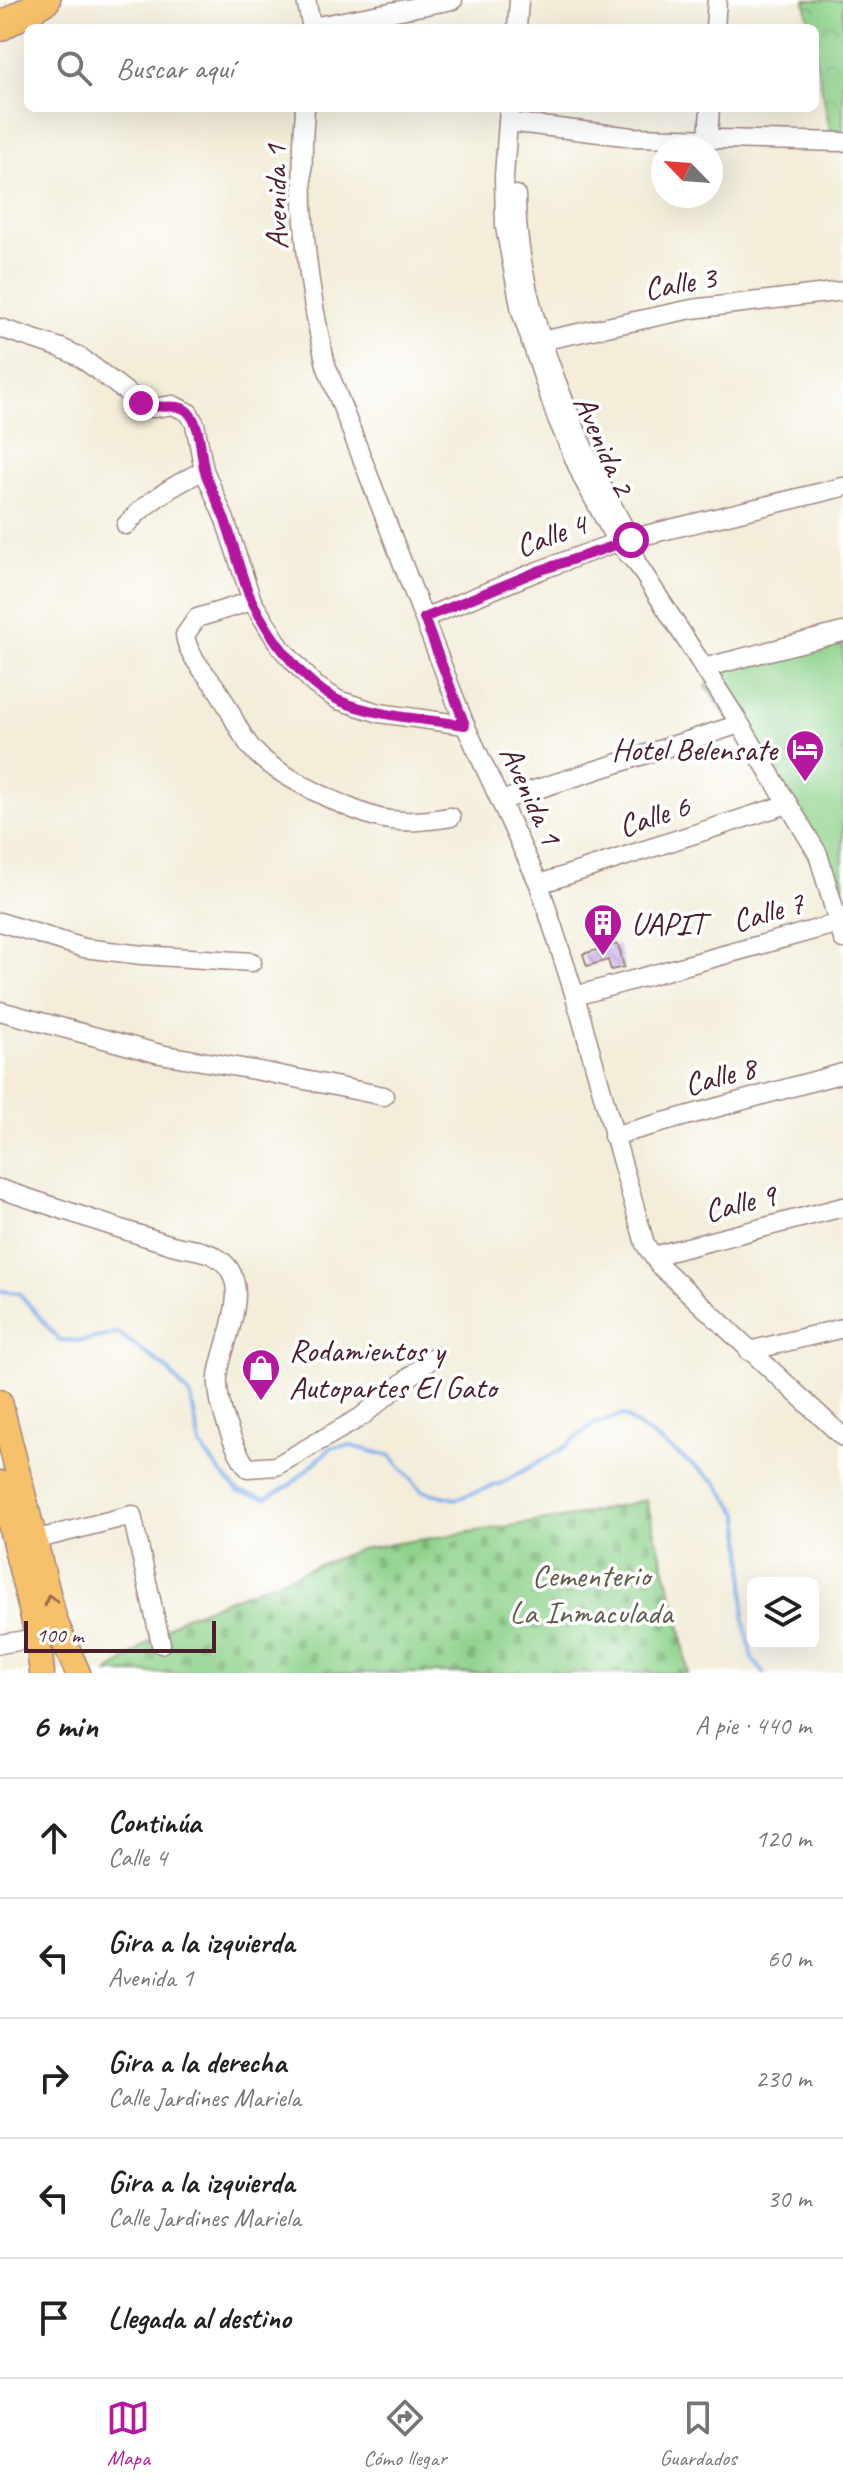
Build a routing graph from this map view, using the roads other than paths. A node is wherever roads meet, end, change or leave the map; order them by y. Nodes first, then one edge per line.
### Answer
1 (46, 0) edge
2 (306, 0) edge
3 (453, 0) edge
4 (519, 0) edge
5 (529, 0) edge
6 (717, 0) edge
7 (6, 13) edge
8 (311, 24) edge
9 (332, 24) edge
10 (517, 24) edge
11 (527, 24) edge
12 (715, 24) edge
13 (305, 112) edge
14 (710, 112) edge
15 (515, 115) edge
16 (708, 136) edge
17 (651, 137) edge
18 (723, 138) edge
19 (843, 142) edge
20 (843, 291) edge
21 (0, 328) edge
22 (536, 342) junction
23 (204, 470) junction
24 (843, 487) edge
25 (126, 525) dead end
26 (624, 541) junction
27 (252, 601) junction
28 (424, 618) junction
29 (843, 632) edge
30 (703, 668) junction
31 (740, 724) junction
32 (465, 725) junction
33 (500, 801) junction
34 (788, 804) junction
35 (451, 817) dead end
36 (539, 884) junction
37 (0, 922) edge
38 (841, 931) edge
39 (252, 962) dead end
40 (575, 996) junction
41 (0, 1011) edge
42 (843, 1073) edge
43 (384, 1096) dead end
44 (613, 1136) junction
45 (0, 1189) edge
46 (843, 1207) edge
47 (653, 1256) junction
48 (843, 1328) edge
49 (749, 1351) junction
50 (435, 1356) dead end
51 (0, 1402) edge
52 (843, 1437) edge
53 (1, 1496) edge
54 (34, 1540) junction
55 (38, 1638) junction
56 (0, 1644) edge
57 (161, 1644) dead end
58 (42, 1673) edge
59 (78, 1673) edge

1 - 7 highway
2 - 8 street
3 - 9 street
4 - 10 street
5 - 11 street
6 - 12 street
13 - 28 street, Avenida 1
14 - 16 street
15 - 17 street
15 - 22 street
18 - 19 street
20 - 22 street, Calle 3
21 - 23 street
22 - 26 street
23 - 25 street
23 - 27 street
24 - 26 street, Calle 4
26 - 28 street, Calle 4
26 - 30 street
27 - 32 street
27 - 35 street
28 - 32 street, Avenida 1
29 - 30 street
30 - 31 street
31 - 33 street
31 - 34 street
32 - 33 street, Avenida 1
33 - 36 street, Avenida 1
34 - 36 street, Calle 6
34 - 38 street
36 - 40 street, Avenida 1
37 - 39 street
38 - 40 street, Calle 7
40 - 44 street, Avenida 1
41 - 43 street
42 - 44 street, Calle 8
44 - 47 street, Avenida 1
45 - 50 street
46 - 47 street, Calle 9
47 - 49 street, Avenida 1
48 - 49 street
49 - 52 street, Avenida 1
51 - 54 main road
53 - 55 main road
54 - 57 street
59 -> 54 main road
55 - 56 street
55 - 58 main road

